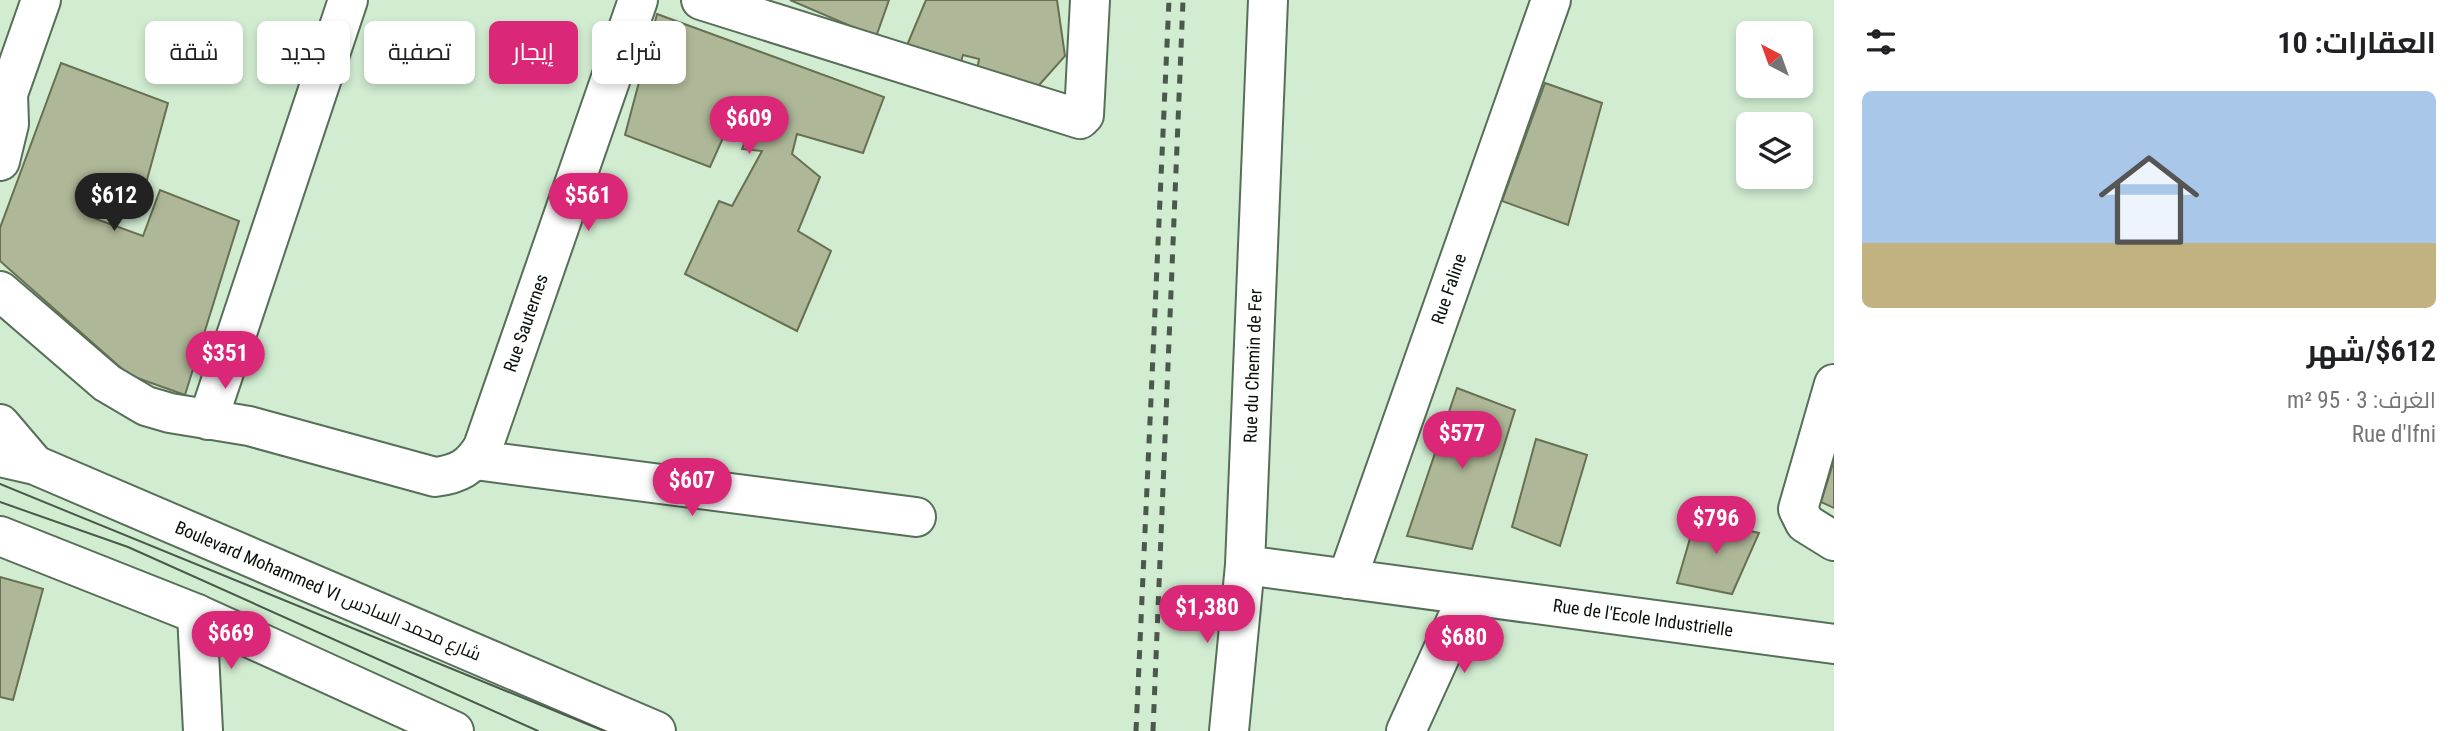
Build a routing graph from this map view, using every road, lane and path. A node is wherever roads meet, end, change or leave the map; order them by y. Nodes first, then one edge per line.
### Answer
1 (41, 0) edge
2 (348, 0) edge
3 (638, 0) edge
4 (701, 0) edge
5 (1090, 0) edge
6 (1268, 0) edge
7 (1551, 0) edge
8 (4, 99) edge
9 (0, 161) edge
10 (0, 291) edge
11 (1834, 384) edge
12 (208, 420) junction
13 (0, 424) edge
14 (479, 453) junction
15 (18, 461) edge
16 (916, 517) dead end
17 (0, 536) edge
18 (1834, 541) edge
19 (1244, 565) junction
20 (1347, 579) junction
21 (1468, 594) junction
22 (197, 614) junction
23 (1834, 645) edge
24 (203, 731) edge
25 (454, 731) edge
26 (656, 731) edge
27 (1229, 731) edge
28 (1406, 731) edge

1 - 8 street
2 - 12 street
3 - 14 street, Rue Sauternes
4 - 5 street
6 - 19 street, Rue du Chemin de Fer
7 - 20 street, Rue Faline
8 - 9 street
10 - 12 street
11 - 18 street
12 - 14 street
13 - 15 street
14 - 16 street
15 - 26 street, Boulevard Mohammed VI شارع محمد السادس
17 - 22 street
19 - 20 street, Rue de l'Ecole Industrielle
19 - 27 street, Rue du Chemin de Fer
20 - 21 street, Rue de l'Ecole Industrielle
21 - 23 street, Rue de l'Ecole Industrielle
21 - 28 street
22 - 24 street
22 - 25 street

